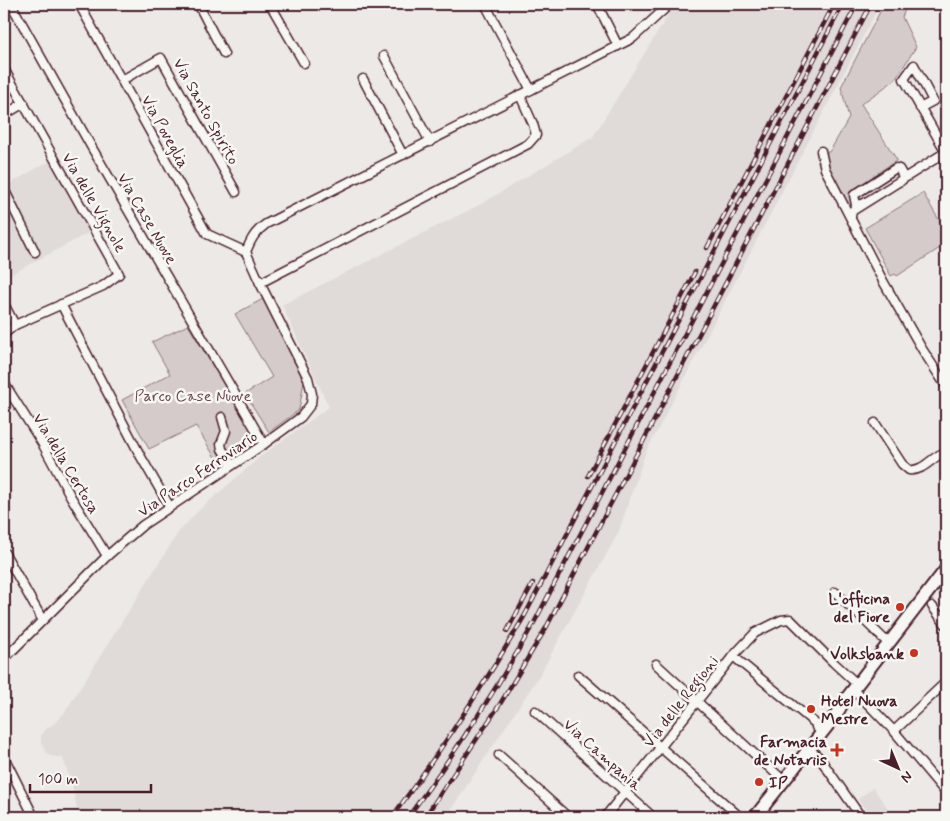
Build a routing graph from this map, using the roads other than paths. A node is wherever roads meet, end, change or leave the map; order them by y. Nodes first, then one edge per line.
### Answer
1 (11, 4) edge
2 (79, 4) edge
3 (198, 4) edge
4 (270, 4) edge
5 (485, 4) edge
6 (597, 4) edge
7 (670, 4) edge
8 (618, 46) junction
9 (224, 54) dead end
10 (384, 56) dead end
11 (304, 63) dead end
12 (4, 69) edge
13 (122, 80) junction
14 (363, 80) dead end
15 (531, 90) junction
16 (520, 95) junction
17 (24, 103) junction
18 (920, 108) junction
19 (4, 115) edge
20 (430, 142) junction
21 (821, 151) dead end
22 (946, 152) edge
23 (403, 155) junction
24 (901, 181) junction
25 (4, 189) edge
26 (236, 192) dead end
27 (862, 204) junction
28 (851, 217) junction
29 (35, 252) dead end
30 (246, 252) junction
31 (260, 283) junction
32 (4, 304) edge
33 (61, 304) junction
34 (15, 325) junction
35 (4, 334) edge
36 (4, 383) edge
37 (946, 386) edge
38 (222, 417) dead end
39 (875, 423) dead end
40 (264, 444) junction
41 (946, 452) edge
42 (232, 465) junction
43 (170, 507) junction
44 (4, 552) edge
45 (107, 556) junction
46 (945, 574) edge
47 (835, 592) dead end
48 (930, 604) junction
49 (914, 618) junction
50 (42, 619) junction
51 (946, 625) edge
52 (892, 647) junction
53 (733, 656) junction
54 (4, 659) edge
55 (656, 664) dead end
56 (578, 675) dead end
57 (946, 682) edge
58 (861, 686) junction
59 (697, 701) junction
60 (535, 710) dead end
61 (894, 731) junction
62 (822, 733) junction
63 (660, 748) junction
64 (809, 749) junction
65 (500, 754) dead end
66 (4, 757) edge
67 (784, 781) junction
68 (944, 784) edge
69 (624, 792) junction
70 (946, 793) edge
71 (34, 817) edge
72 (568, 817) edge
73 (605, 817) edge
74 (653, 817) edge
75 (740, 817) edge
76 (755, 817) edge
77 (862, 817) edge

1 - 40 street, Via Case Nuove
2 - 13 street, Via Poveglia
3 - 9 street
4 - 11 street
5 - 15 street
6 - 8 street
7 - 8 street
8 - 15 street
10 - 20 street
12 - 17 street, Via delle Vignole
13 - 26 street, Via Santo Spirito
13 - 30 street, Via Poveglia
14 - 23 street
15 - 16 street
16 - 20 street
16 - 31 street
17 - 19 street
17 - 33 street, Via delle Vignole
18 - 18 street
18 - 22 street
20 - 23 street
21 - 28 street
22 - 24 street
23 - 30 street
24 - 27 street
24 - 27 street
25 - 29 street
27 - 28 street
28 - 37 street
30 - 31 street, Via Parco Ferroviario
31 - 40 street, Via Parco Ferroviario
32 - 34 street
33 - 34 street, Via delle Vignole
33 - 43 street
34 - 35 street, Via delle Vignole
36 - 45 street, Via della Certosa
38 - 42 street
39 - 41 street
40 - 42 street, Via Parco Ferroviario
42 - 43 street, Via Parco Ferroviario
43 - 45 street, Via Parco Ferroviario
44 - 50 street
45 - 50 street, Via Parco Ferroviario
46 - 48 street
46 - 49 street
47 - 52 street
48 - 49 street
48 - 51 street
49 - 52 street
50 - 54 street, Via Parco Ferroviario
52 - 58 street
53 - 58 street, Via delle Regioni
53 - 59 street, Via delle Regioni
53 - 62 street
55 - 59 street
56 - 63 street
57 - 61 street
58 - 61 street
58 - 62 street
59 - 63 street, Via delle Regioni
59 - 67 street
60 - 69 street, Via Campania
61 - 68 street
62 - 64 street
63 - 69 street, Via delle Regioni
63 - 75 street
64 - 67 street
64 - 77 street
65 - 72 street
66 - 71 street
67 - 76 street
68 - 70 street
69 - 73 street, Via delle Regioni
69 - 74 street, Via Campania

